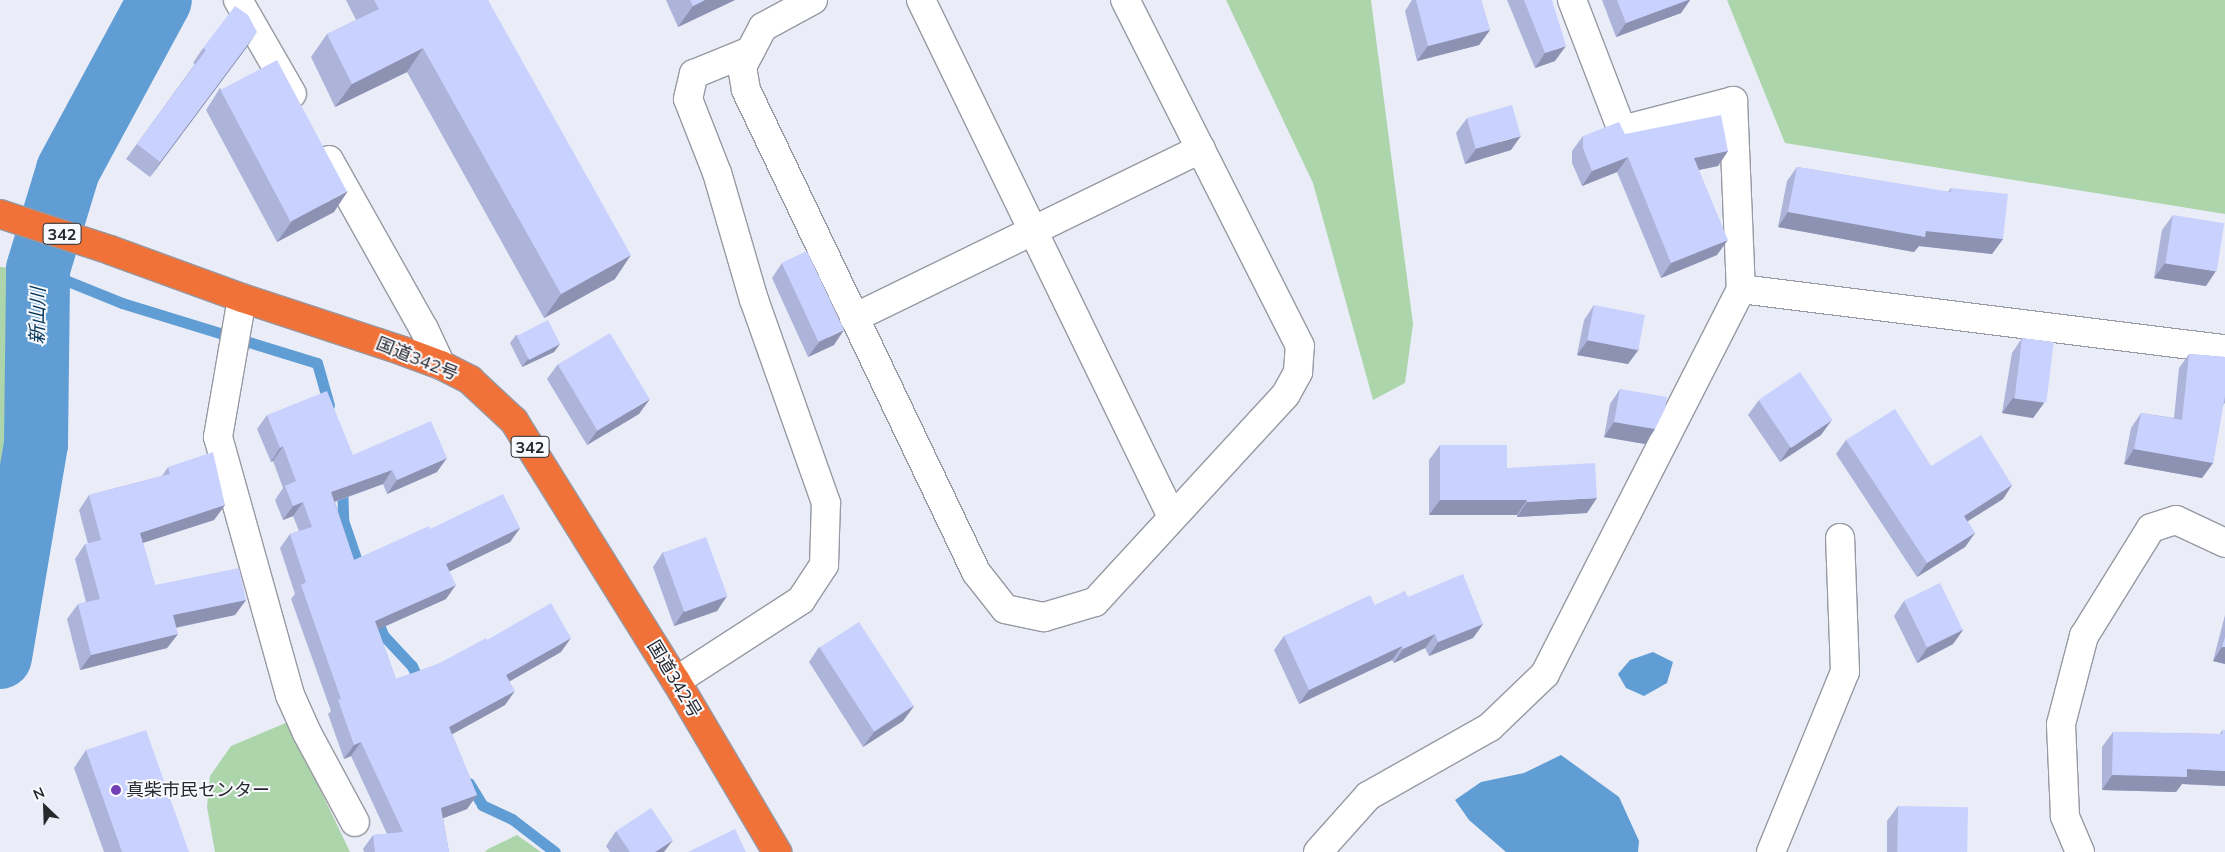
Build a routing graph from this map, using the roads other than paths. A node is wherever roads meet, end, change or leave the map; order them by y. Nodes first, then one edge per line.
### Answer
1 (238, 0) edge
2 (813, 0) edge
3 (922, 0) edge
4 (1125, 0) edge
5 (1572, 0) edge
6 (750, 51) junction
7 (302, 113) edge
8 (316, 138) edge
9 (1202, 149) junction
10 (8, 216) edge
11 (1032, 230) junction
12 (1742, 289) junction
13 (242, 298) junction
14 (854, 318) junction
15 (2225, 348) edge
16 (441, 365) junction
17 (1172, 517) junction
18 (1840, 538) dead end
19 (2225, 543) edge
20 (676, 681) junction
21 (355, 822) dead end
22 (777, 852) edge
23 (1318, 852) edge
24 (1771, 852) edge
25 (2080, 852) edge

1 - 7 street
2 - 6 street
3 - 11 street
4 - 9 street
5 - 12 street
6 - 14 street
6 - 20 street
8 - 16 street
9 - 11 street
9 - 17 street
10 - 13 highway, 国道342号 / 342
11 - 14 street
11 - 17 street
12 - 15 street
12 - 23 street
13 - 16 highway, 国道342号 / 342
13 - 21 street
14 - 17 street
16 - 20 highway, 国道342号 / 342
18 - 24 street
19 - 25 street
20 - 22 highway, 国道342号 / 342

